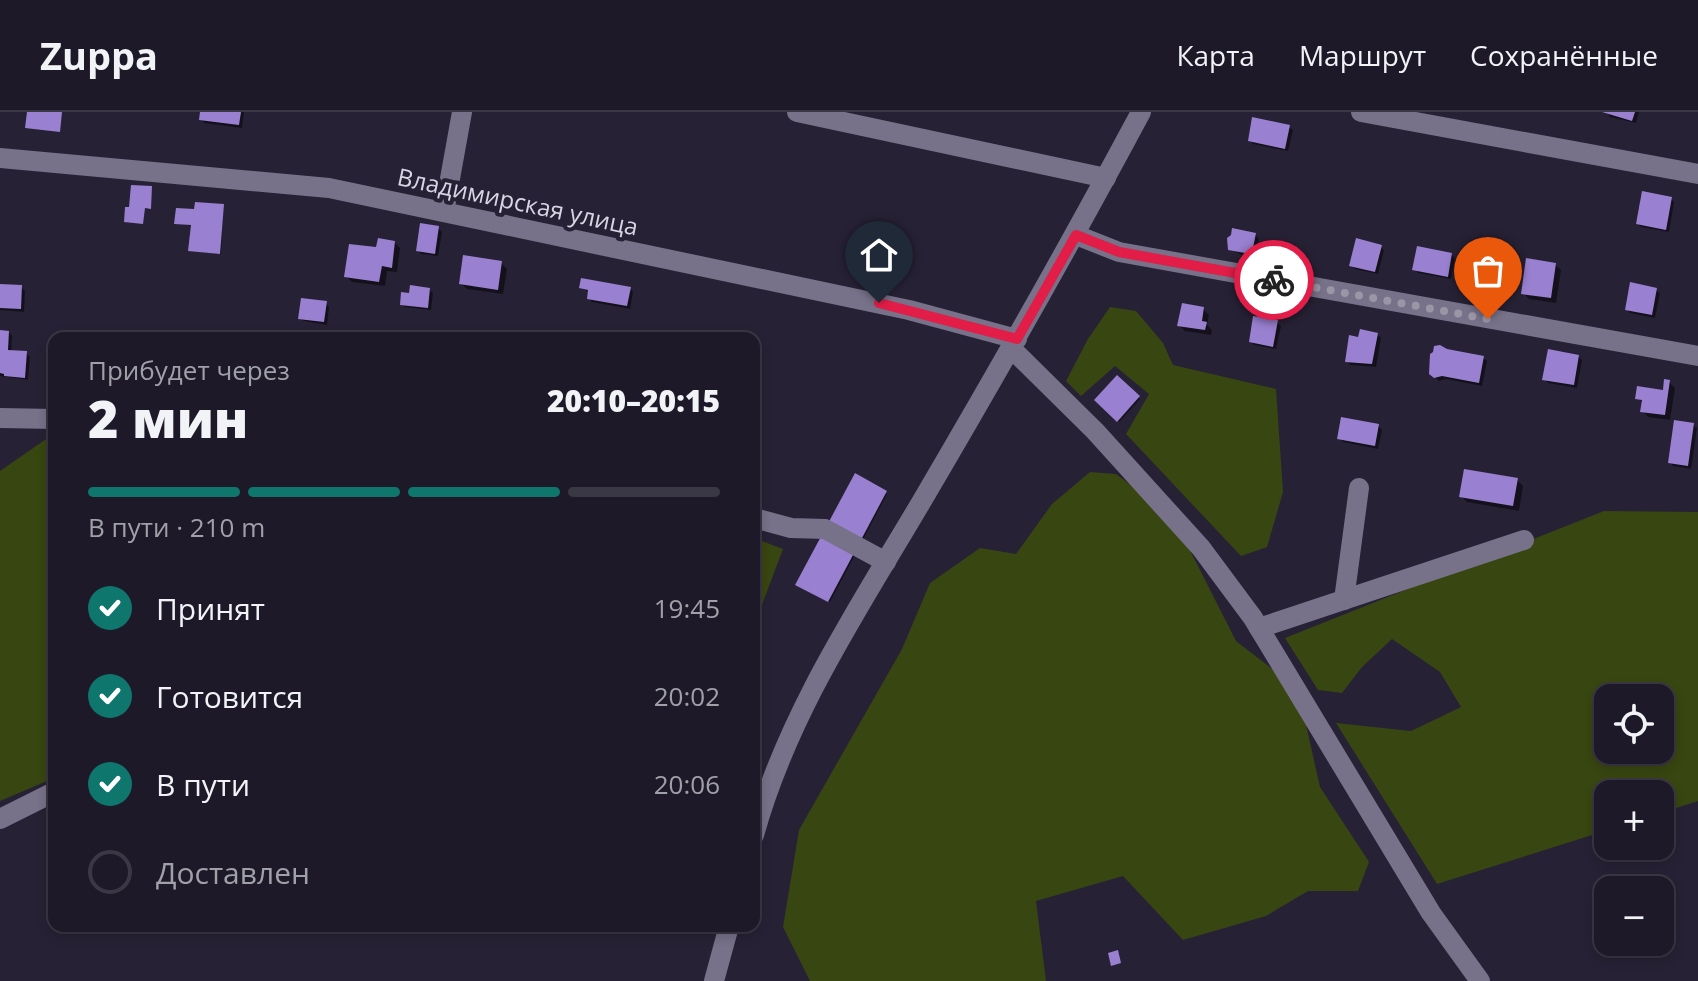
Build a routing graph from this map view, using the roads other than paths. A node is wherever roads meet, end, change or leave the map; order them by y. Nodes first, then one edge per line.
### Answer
1 (462, 112) edge
2 (797, 112) edge
3 (1141, 112) edge
4 (1361, 112) edge
5 (0, 158) edge
6 (1698, 174) edge
7 (1106, 178) junction
8 (444, 212) junction
9 (1076, 235) junction
10 (1014, 344) junction
11 (1698, 356) edge
12 (0, 418) edge
13 (48, 420) edge
14 (1359, 488) dead end
15 (760, 520) edge
16 (1524, 540) dead end
17 (886, 562) junction
18 (1344, 600) junction
19 (1259, 628) junction
20 (48, 795) edge
21 (760, 813) edge
22 (0, 819) edge
23 (727, 932) edge
24 (714, 981) edge
25 (1480, 981) edge

1 - 8 street
2 - 7 street
3 - 7 street
4 - 6 street
5 - 8 street, Владимирская улица
7 - 9 street
8 - 10 street, Владимирская улица
9 - 10 street
9 - 11 street
10 - 17 street
10 - 19 street
12 - 13 street
14 - 18 street
15 - 17 street
16 - 18 street
17 - 21 street
18 - 19 street
19 - 25 street
20 - 22 street
23 - 24 street

